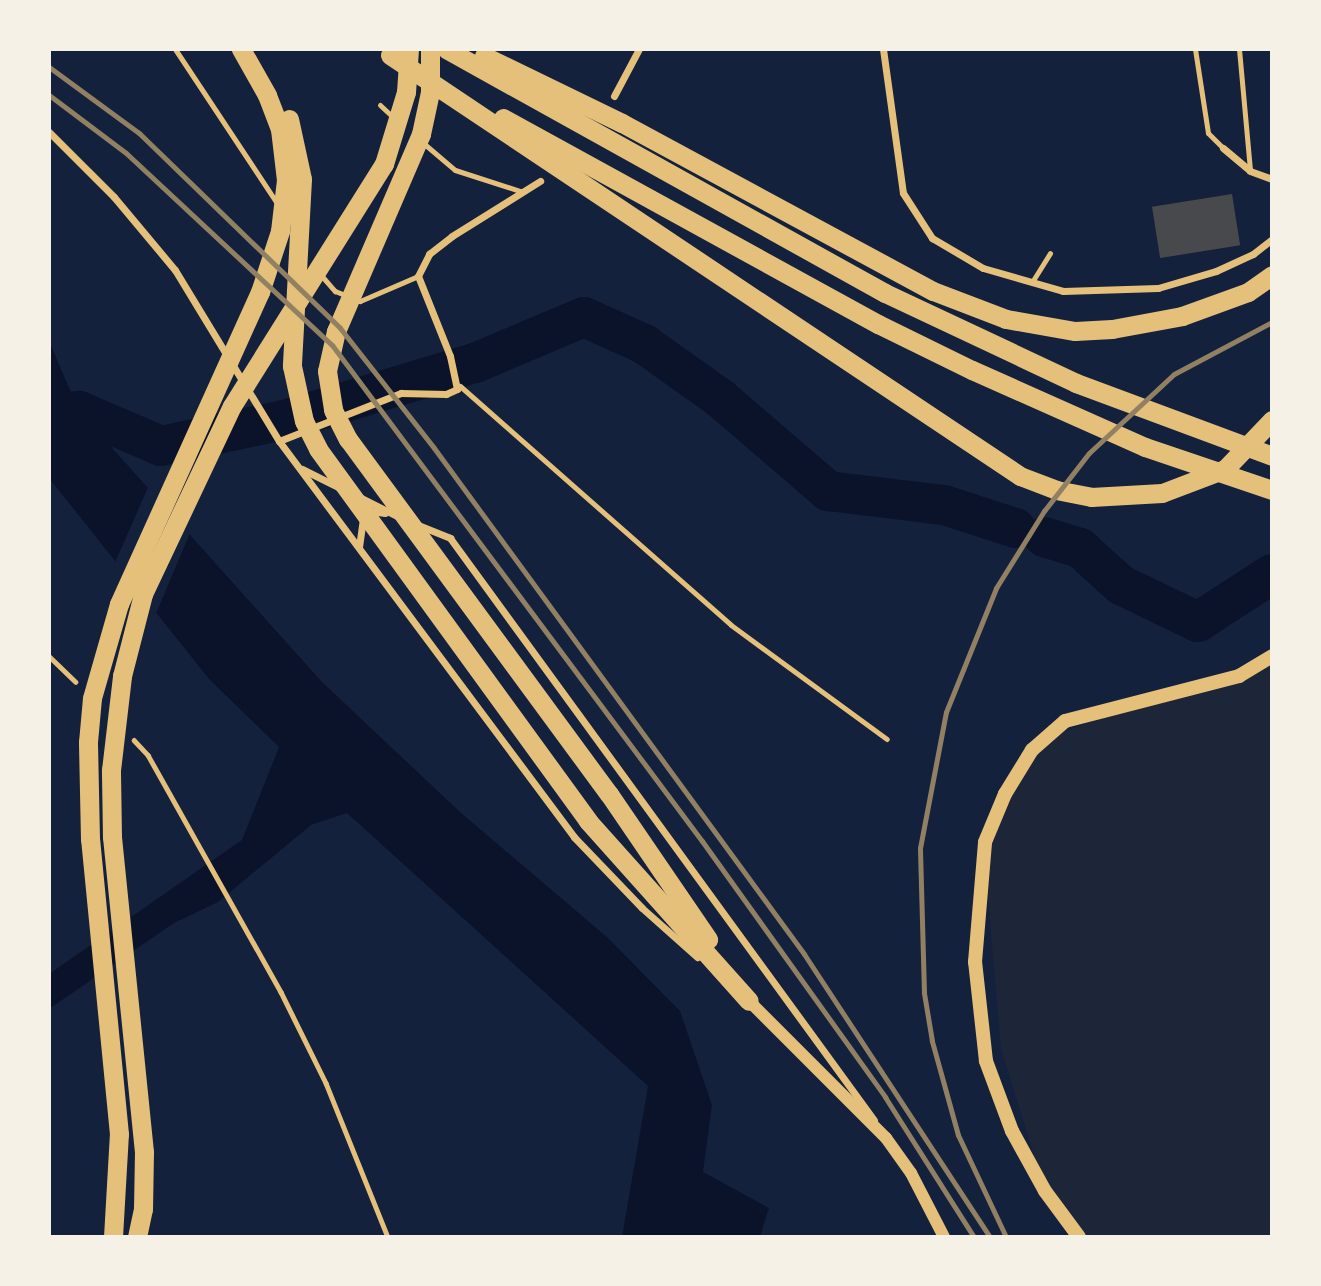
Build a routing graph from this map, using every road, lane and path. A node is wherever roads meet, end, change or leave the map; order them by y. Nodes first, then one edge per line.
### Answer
1 (175, 49) edge
2 (241, 49) edge
3 (254, 49) edge
4 (409, 49) edge
5 (430, 49) edge
6 (446, 49) edge
7 (468, 49) edge
8 (639, 49) edge
9 (883, 49) edge
10 (1195, 49) edge
11 (1239, 49) edge
12 (384, 52) edge
13 (614, 96) dead end
14 (380, 106) dead end
15 (49, 132) edge
16 (1223, 148) joint
17 (1250, 171) junction
18 (1272, 180) edge
19 (540, 181) dead end
20 (523, 192) junction
21 (1272, 239) edge
22 (1050, 253) dead end
23 (1272, 275) edge
24 (418, 276) junction
25 (1032, 282) junction
26 (460, 386) junction
27 (1272, 420) edge
28 (279, 440) junction
29 (1272, 456) edge
30 (298, 467) junction
31 (1272, 490) edge
32 (393, 514) junction
33 (359, 547) junction
34 (1272, 656) edge
35 (887, 739) dead end
36 (183, 818) dead end
37 (749, 1001) junction
38 (886, 1138) junction
39 (113, 1237) edge
40 (137, 1237) edge
41 (388, 1237) edge
42 (944, 1237) edge
43 (1079, 1237) edge

1 - 24 lane
2 - 39 highway
3 - 37 highway
4 - 40 highway
5 - 37 highway
6 - 29 highway
7 - 23 highway
8 - 13 street
9 - 25 street
10 - 16 lane
11 - 17 lane
12 - 27 highway
12 - 31 highway
14 - 20 lane
15 - 28 street
16 - 17 street
17 - 18 street
19 - 20 street
20 - 24 street
21 - 25 street
22 - 25 lane
24 - 26 street
26 - 28 street
26 - 35 lane
28 - 30 street
30 - 32 street
30 - 33 street
32 - 33 street
32 - 38 street
33 - 37 street
34 - 43 main road
36 - 41 path
37 - 38 street
38 - 42 street

